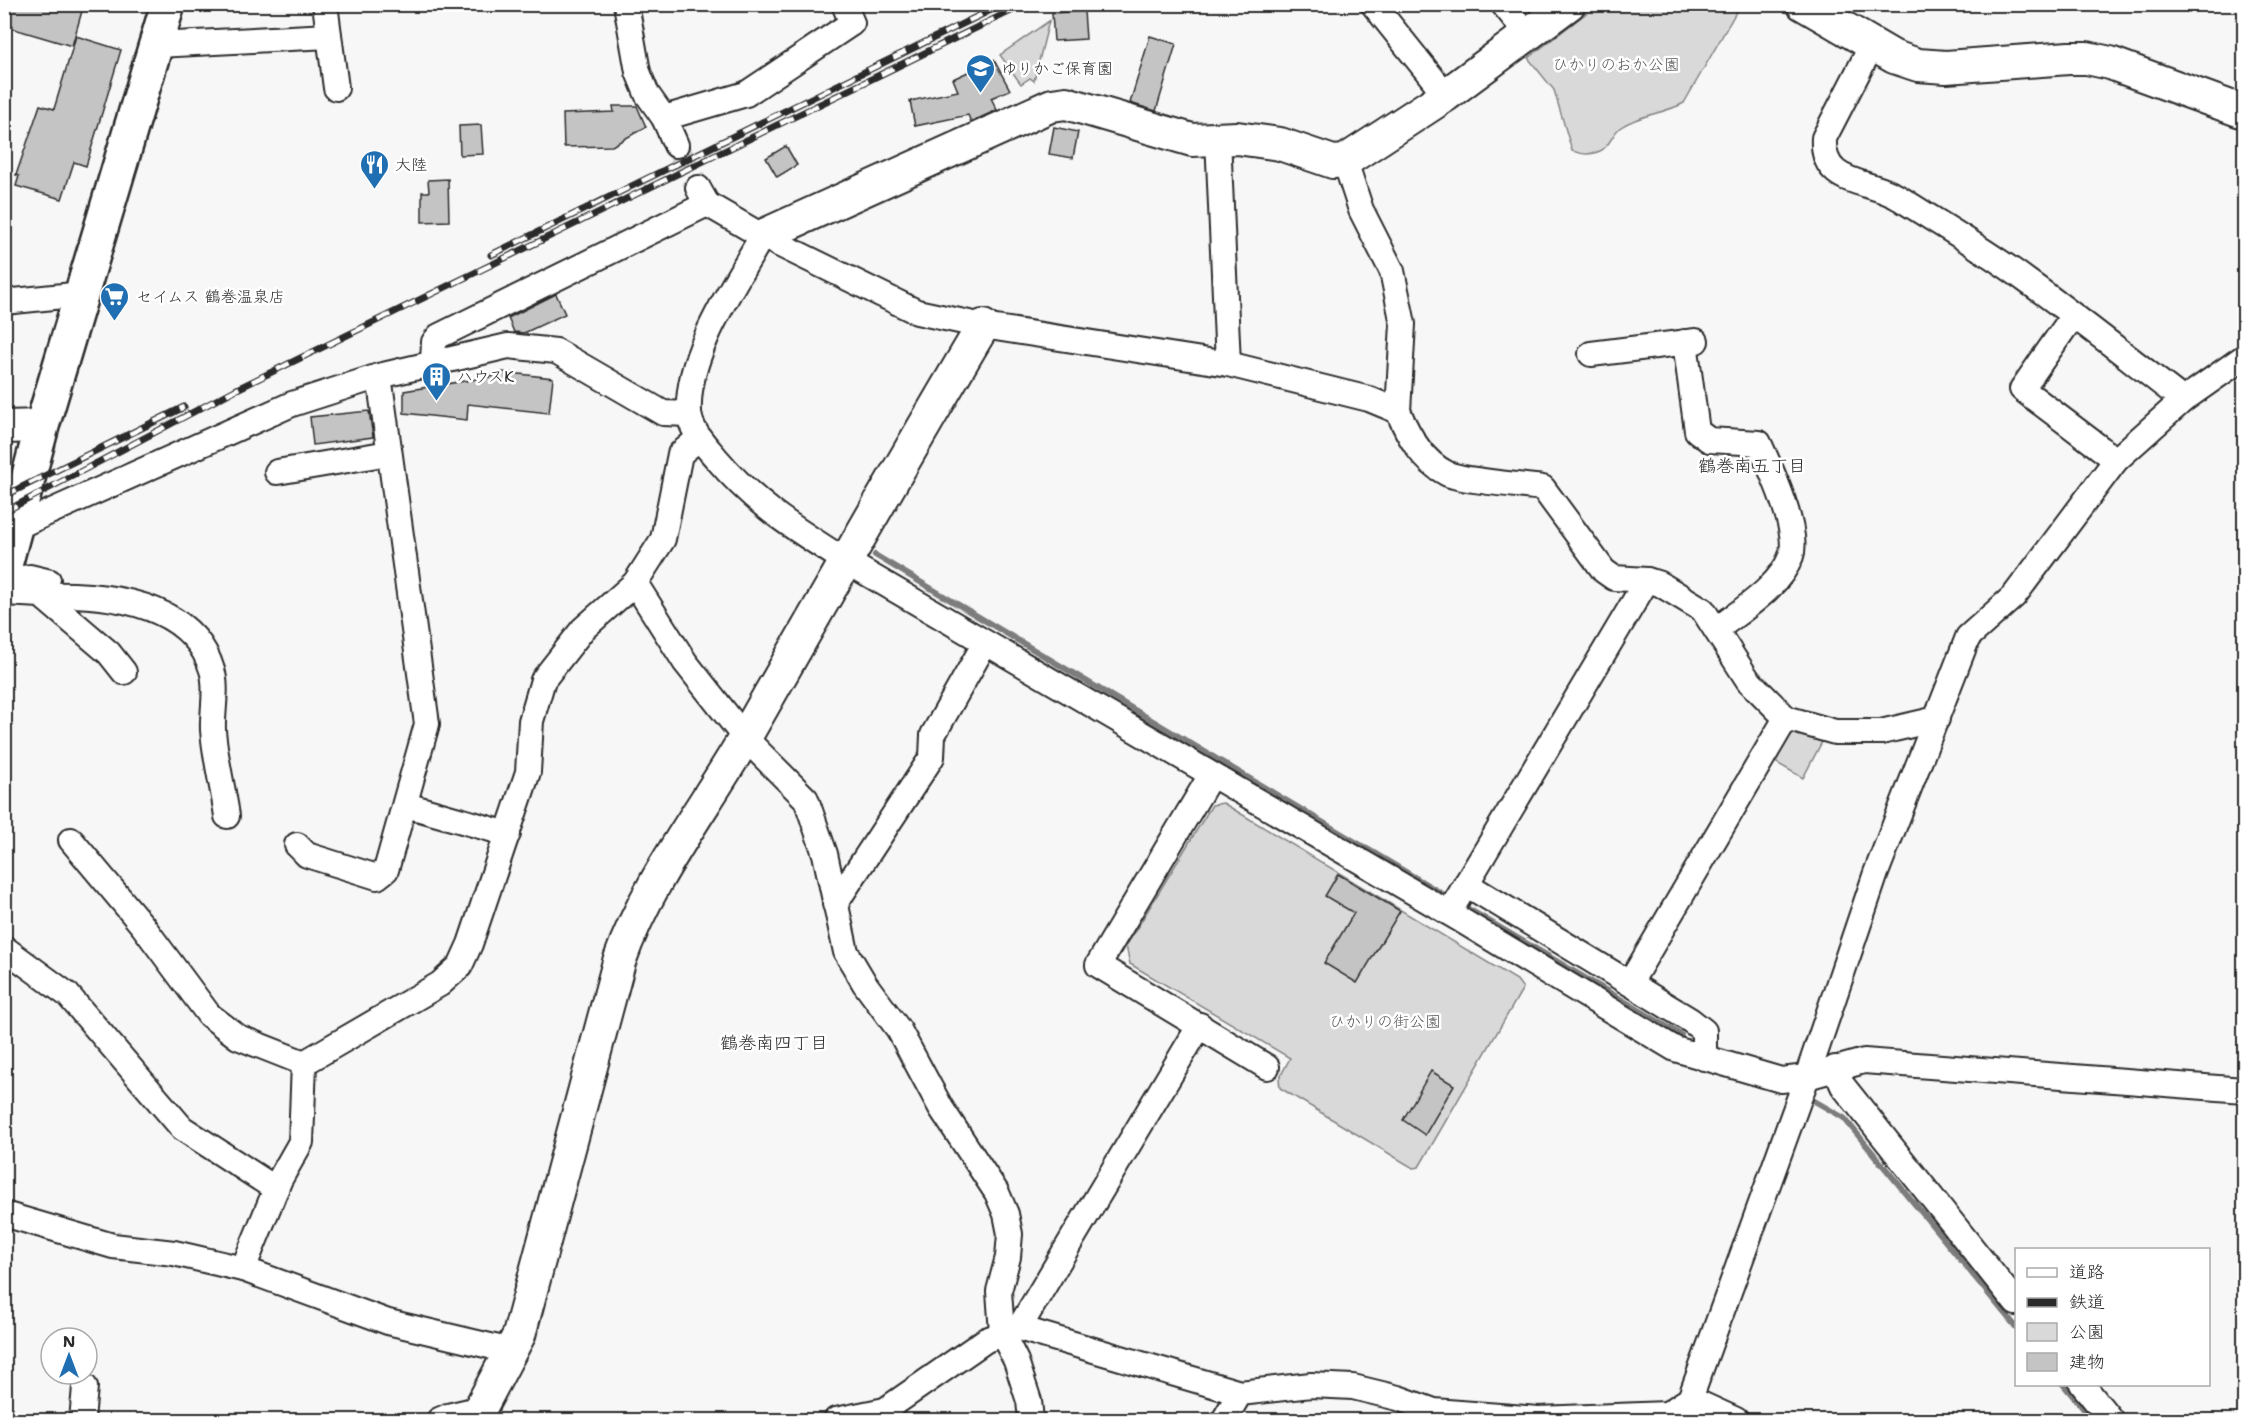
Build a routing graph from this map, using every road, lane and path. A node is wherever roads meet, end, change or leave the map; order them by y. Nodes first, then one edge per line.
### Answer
1 (168, 4) edge
2 (324, 4) edge
3 (626, 4) edge
4 (844, 4) edge
5 (1373, 4) edge
6 (1503, 4) edge
7 (1569, 4) edge
8 (1803, 4) edge
9 (1528, 35) junction
10 (329, 36) junction
11 (157, 45) junction
12 (1872, 45) junction
13 (336, 88) dead end
14 (1446, 95) junction
15 (2244, 112) edge
16 (664, 118) junction
17 (1218, 138) junction
18 (676, 145) tunnel mouth
19 (1345, 161) junction
20 (762, 236) junction
21 (83, 294) junction
22 (4, 302) edge
23 (2073, 316) junction
24 (982, 326) junction
25 (1591, 354) dead end
26 (2244, 357) edge
27 (433, 362) junction
28 (1228, 364) junction
29 (379, 376) junction
30 (2183, 400) junction
31 (1398, 411) junction
32 (689, 414) junction
33 (42, 426) junction
34 (4, 427) edge
35 (699, 438) junction
36 (388, 453) junction
37 (2116, 460) junction
38 (278, 472) dead end
39 (16, 527) junction
40 (844, 560) junction
41 (4, 569) edge
42 (4, 578) edge
43 (1647, 580) junction
44 (635, 583) junction
45 (46, 587) junction
46 (4, 593) edge
47 (1716, 630) junction
48 (986, 643) junction
49 (123, 672) dead end
50 (1786, 718) junction
51 (1937, 719) junction
52 (745, 738) junction
53 (1211, 775) junction
54 (406, 805) junction
55 (227, 816) dead end
56 (508, 834) junction
57 (71, 840) dead end
58 (297, 845) dead end
59 (1466, 884) junction
60 (835, 904) junction
61 (1449, 913) junction
62 (4, 948) edge
63 (1630, 983) junction
64 (1200, 1025) junction
65 (1704, 1058) junction
66 (304, 1063) junction
67 (1267, 1067) dead end
68 (1835, 1068) junction
69 (1807, 1077) junction
70 (2244, 1090) edge
71 (276, 1189) junction
72 (4, 1214) edge
73 (243, 1269) junction
74 (2015, 1302) edge
75 (1010, 1331) junction
76 (511, 1351) junction
77 (2084, 1386) edge
78 (85, 1387) dead end
79 (1240, 1393) junction
80 (1690, 1400) junction
81 (476, 1415) edge
82 (1433, 1416) edge
83 (1627, 1419) edge
84 (82, 1420) edge
85 (439, 1420) edge
86 (836, 1420) edge
87 (1031, 1420) edge
88 (1224, 1420) edge
89 (1736, 1420) edge
90 (2111, 1420) edge

1 - 11 main road
2 - 10 street
3 - 16 street
4 - 16 street
5 - 14 street
6 - 9 street
7 - 9 street
8 - 12 street
9 - 14 street
10 - 11 street
10 - 13 street
11 - 21 main road
12 - 15 street
12 - 23 street
14 - 19 street
16 - 18 street
17 - 19 street
17 - 20 street
17 - 28 street
19 - 31 street
20 - 24 street
20 - 27 street
20 - 32 street
21 - 22 street
21 - 33 main road
23 - 30 street
23 - 37 street
24 - 28 street
24 - 40 street
25 - 47 street
26 - 30 street
27 - 29 street
27 - 32 street
28 - 31 street
29 - 36 street
29 - 39 street
30 - 37 street
31 - 43 street
32 - 35 street
33 - 34 street
33 - 39 main road
35 - 40 street
35 - 44 street
36 - 38 street
36 - 54 street
37 - 51 street
39 - 41 main road
40 - 48 street
40 - 52 street
42 - 45 street
43 - 47 street
43 - 59 street
44 - 52 street
44 - 56 street
45 - 46 street
45 - 49 street
45 - 55 street
47 - 50 street
48 - 53 street
48 - 60 street
50 - 51 street
50 - 63 street
51 - 69 street
52 - 60 street
52 - 76 street
53 - 61 street
53 - 64 street
54 - 56 street
54 - 58 street
56 - 66 street
57 - 66 street
59 - 61 street
59 - 63 street
60 - 75 street
61 - 65 street
62 - 71 street
63 - 65 street
64 - 67 street
64 - 75 street
65 - 69 street
66 - 71 street
68 - 69 street
68 - 70 street
68 - 74 street
69 - 80 street
71 - 73 street
72 - 73 street
73 - 76 street
75 - 79 street
75 - 86 street
75 - 87 street
76 - 81 street
77 - 90 street
78 - 84 street
79 - 82 street
79 - 88 street
80 - 83 street
80 - 89 street
81 - 85 street
82 - 83 street

